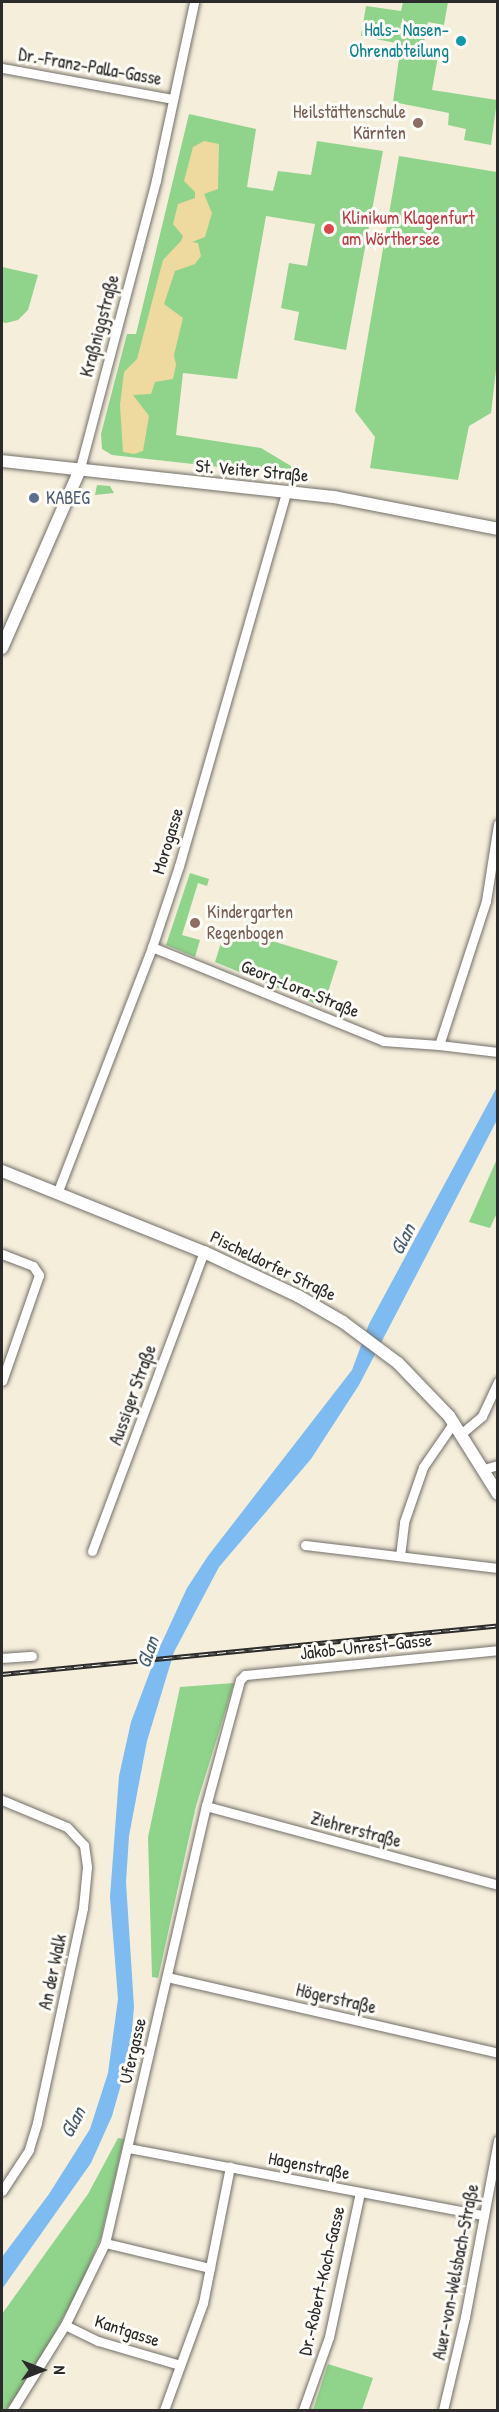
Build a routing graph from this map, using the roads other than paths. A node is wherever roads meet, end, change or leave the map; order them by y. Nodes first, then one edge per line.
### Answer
1 (194, 2) edge
2 (2, 68) edge
3 (173, 99) junction
4 (2, 461) edge
5 (79, 472) junction
6 (286, 493) junction
7 (498, 529) edge
8 (2, 648) edge
9 (498, 824) edge
10 (152, 947) junction
11 (439, 1045) junction
12 (498, 1052) edge
13 (2, 1171) edge
14 (58, 1191) junction
15 (204, 1252) junction
16 (2, 1254) edge
17 (2, 1381) edge
18 (498, 1382) edge
19 (454, 1422) junction
20 (462, 1433) junction
21 (498, 1465) edge
22 (484, 1469) junction
23 (498, 1494) edge
24 (305, 1545) dead end
25 (92, 1551) dead end
26 (400, 1556) junction
27 (498, 1568) edge
28 (498, 1650) edge
29 (32, 1656) dead end
30 (2, 1658) edge
31 (240, 1680) joint
32 (2, 1800) edge
33 (206, 1806) junction
34 (498, 1886) edge
35 (167, 1977) junction
36 (498, 2053) edge
37 (498, 2140) edge
38 (128, 2148) junction
39 (230, 2168) junction
40 (2, 2191) edge
41 (360, 2192) junction
42 (484, 2215) junction
43 (105, 2243) junction
44 (210, 2268) junction
45 (65, 2325) junction
46 (180, 2365) junction
47 (12, 2410) edge
48 (164, 2410) edge
49 (303, 2410) edge
50 (443, 2410) edge

1 - 3 street, Kraßniggstraße
2 - 3 street, Dr.-Franz-Palla-Gasse
3 - 5 street, Kraßniggstraße
4 - 5 main road, St. Veiter Straße
5 - 6 main road, St. Veiter Straße
5 - 8 main road, Kraßniggstraße
6 - 7 main road, St. Veiter Straße
6 - 10 street, Morogasse
9 - 11 street
10 - 11 street, Georg-Lora-Straße
10 - 14 street, Morogasse
11 - 12 street, Georg-Lora-Straße
13 - 14 main road, Pischeldorfer Straße
14 - 15 main road, Pischeldorfer Straße
15 - 19 main road, Pischeldorfer Straße
15 - 25 street, Aussiger Straße
16 - 17 street
18 - 20 street
19 - 20 main road, Pischeldorfer Straße
19 - 26 street
20 - 22 main road, Pischeldorfer Straße
21 - 22 street
22 - 23 main road, Pischeldorfer Straße
24 - 26 street
26 - 27 street
28 - 31 street, Jakob-Unrest-Gasse
29 - 30 street
31 - 33 street, Ufergasse
32 - 40 street, An der Walk
33 - 34 street, Ziehrerstraße
33 - 35 street, Ufergasse
35 - 36 street, Högerstraße
35 - 38 street, Ufergasse
37 - 42 street, Auer-von-Welsbach-Straße
38 - 39 street, Hagenstraße
38 - 43 street, Ufergasse
39 - 41 street, Hagenstraße
39 - 44 street
41 - 42 street, Hagenstraße
41 - 49 street, Dr.-Robert-Koch-Gasse
42 - 50 street, Auer-von-Welsbach-Straße
43 - 44 street
43 - 45 street, Ufergasse
44 - 46 street
45 - 46 street, Kantgasse
45 - 47 street, Ufergasse
46 - 48 street

